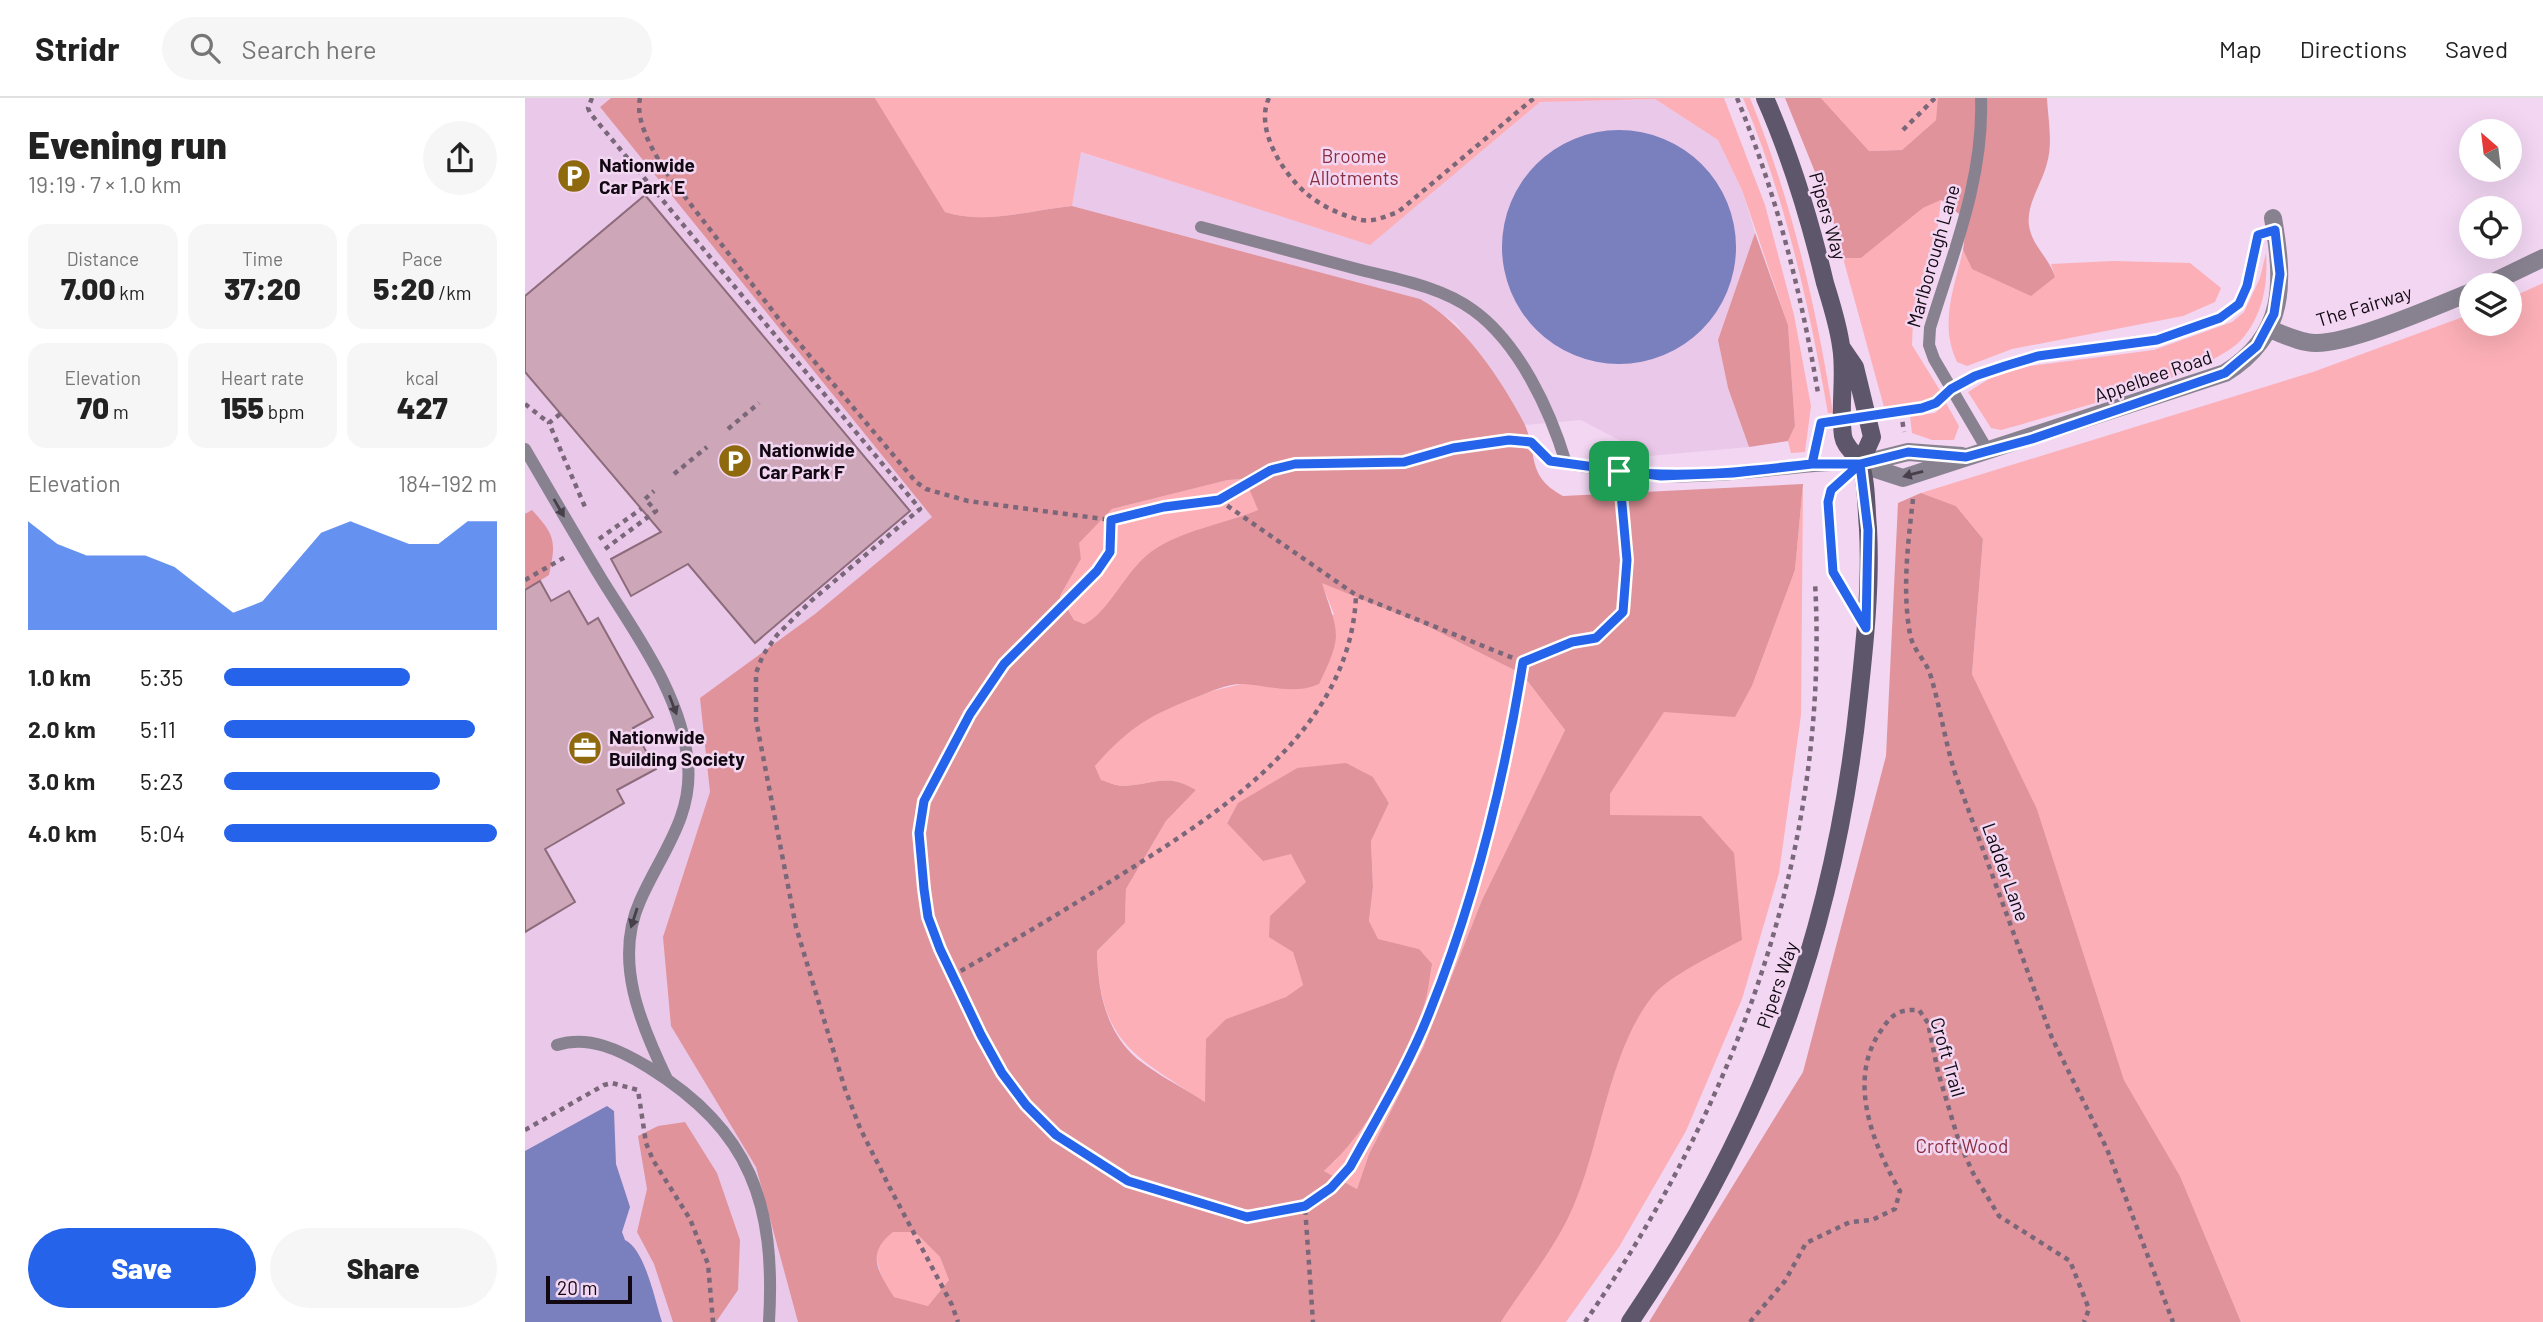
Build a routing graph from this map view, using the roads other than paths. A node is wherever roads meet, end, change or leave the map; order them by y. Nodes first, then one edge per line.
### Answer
1 (1765, 98) edge
2 (1981, 98) edge
3 (2273, 218) dead end
4 (1201, 228) dead end
5 (2543, 258) edge
6 (2512, 273) edge
7 (2459, 297) edge
8 (2269, 329) junction
9 (1842, 348) junction
10 (525, 449) edge
11 (1988, 451) junction
12 (1966, 457) junction
13 (1550, 461) road end
14 (1566, 464) junction
15 (1860, 464) junction
16 (1866, 628) junction
17 (557, 1045) dead end
18 (667, 1079) junction
19 (769, 1322) edge
20 (1630, 1322) edge

1 - 9 main road, Pipers Way
2 - 11 lane, Marlborough Lane
3 - 8 street, Appelbee Road
4 - 14 lane
5 - 6 street
7 - 8 street, The Fairway
8 - 11 street, Appelbee Road
9 - 15 main road, Pipers Way
9 - 15 main road, Pipers Way
10 -> 18 lane
11 - 12 street, Appelbee Road
12 - 15 street, Appelbee Road
12 -> 15 street, Appelbee Road
13 - 14 lane
14 - 15 lane
15 - 16 main road, Pipers Way
15 - 16 lane
16 - 20 main road, Pipers Way
17 - 18 lane
18 - 19 lane

